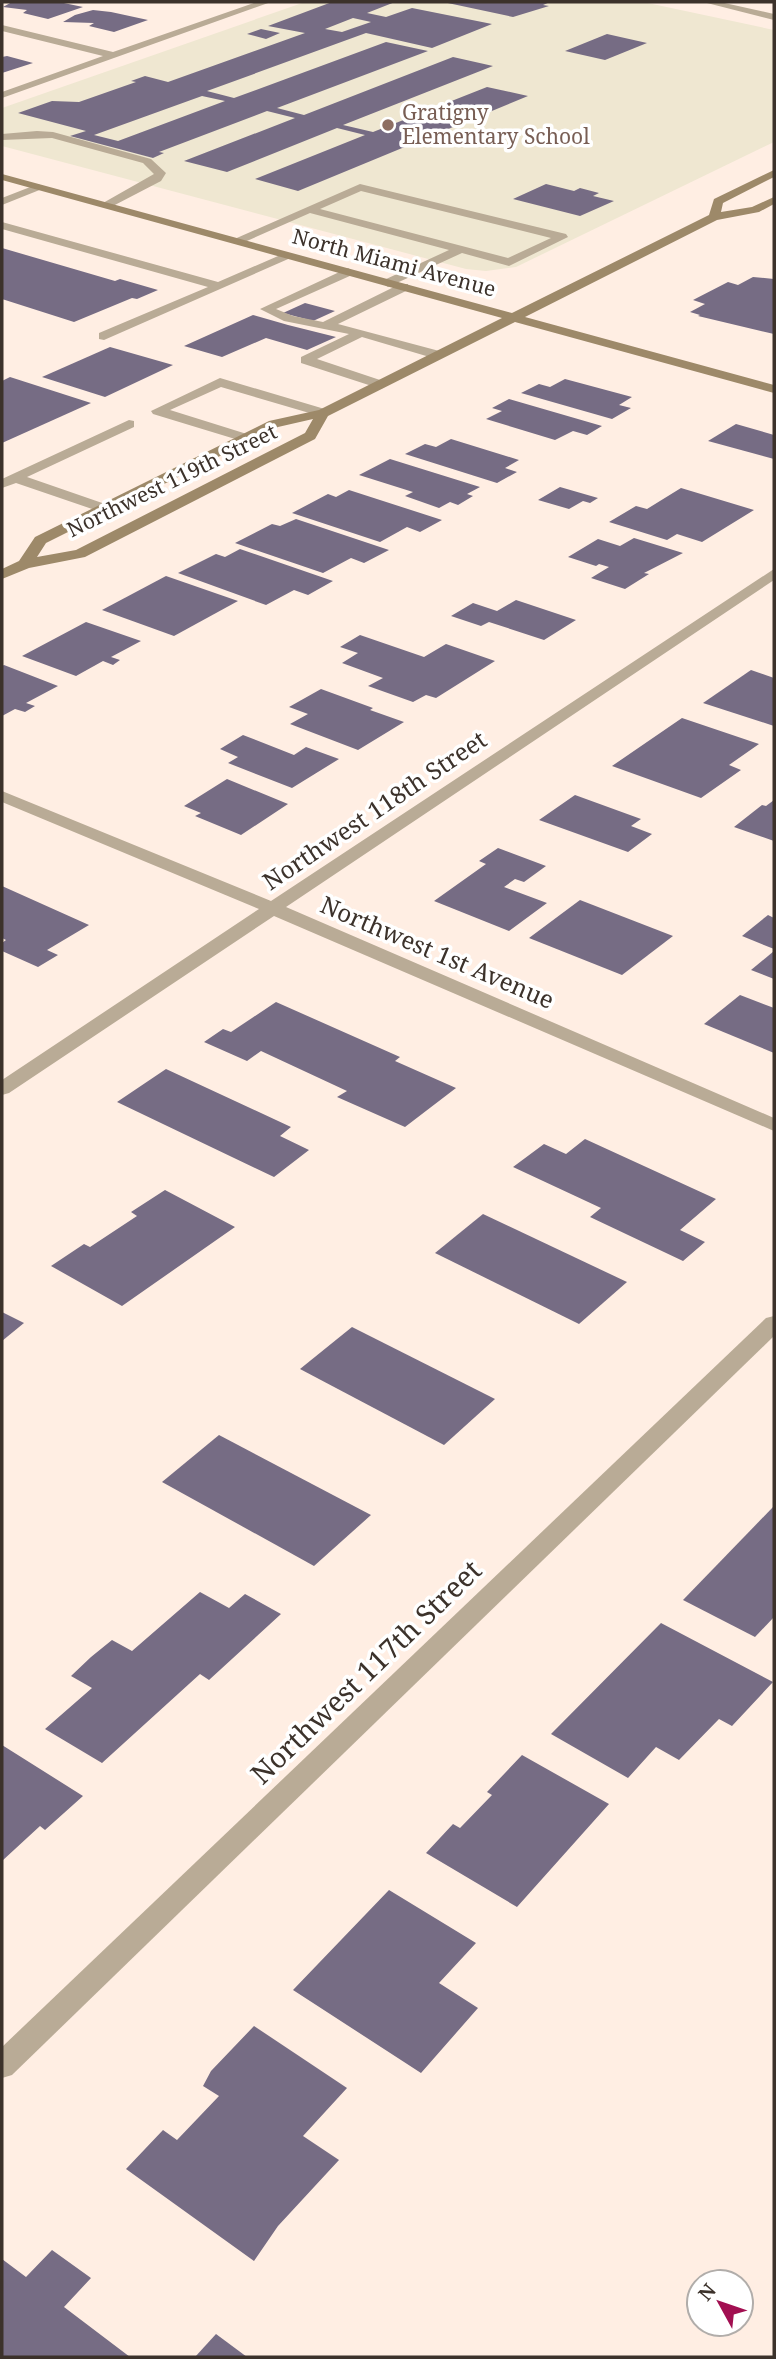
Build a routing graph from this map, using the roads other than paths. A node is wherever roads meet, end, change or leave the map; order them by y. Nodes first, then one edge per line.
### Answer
1 (266, 2) edge
2 (708, 2) edge
3 (774, 17) edge
4 (2, 28) edge
5 (116, 55) junction
6 (2, 95) edge
7 (2, 137) edge
8 (774, 173) edge
9 (2, 177) edge
10 (38, 187) junction
11 (774, 200) edge
12 (2, 202) edge
13 (107, 205) junction
14 (307, 209) junction
15 (714, 217) junction
16 (2, 225) edge
17 (236, 241) junction
18 (461, 249) junction
19 (289, 256) junction
20 (348, 272) junction
21 (387, 283) junction
22 (219, 286) junction
23 (404, 288) junction
24 (514, 318) junction
25 (326, 325) junction
26 (361, 333) junction
27 (104, 336) dead end
28 (438, 355) junction
29 (381, 384) junction
30 (774, 389) edge
31 (323, 412) junction
32 (129, 424) dead end
33 (245, 438) junction
34 (8, 481) edge
35 (103, 508) junction
36 (25, 564) junction
37 (774, 573) edge
38 (2, 575) edge
39 (2, 796) edge
40 (274, 909) junction
41 (2, 1089) edge
42 (774, 1125) edge
43 (774, 1323) edge
44 (2, 2066) edge

1 - 5 street
2 - 3 street
4 - 5 street
5 - 6 street
7 - 13 street
8 - 15 main road
9 - 10 main road, North Miami Avenue
10 - 12 street
10 - 13 main road, North Miami Avenue
11 - 15 main road
13 - 17 main road, North Miami Avenue
14 - 17 street
14 - 18 street
14 - 18 street
15 - 24 main road, Northwest 119th Street
16 - 22 street
17 - 19 main road, North Miami Avenue
18 - 21 street
19 - 20 main road, North Miami Avenue
19 - 22 street
20 - 21 main road, North Miami Avenue
20 - 25 street
21 - 23 main road, North Miami Avenue
22 - 27 street
23 - 24 main road, North Miami Avenue
23 - 25 street
24 - 28 main road, Northwest 119th Street
24 - 30 main road, North Miami Avenue
25 - 26 street
26 - 28 street
26 - 29 street
28 - 29 main road, Northwest 119th Street
29 - 31 main road, Northwest 119th Street
31 - 33 main road, Northwest 119th Street
31 - 33 street
31 - 36 main road, Northwest 119th Street
32 - 34 street
33 - 35 main road, Northwest 119th Street
34 - 35 street
35 - 36 main road, Northwest 119th Street
36 - 38 main road, Northwest 119th Street
37 - 40 street, Northwest 118th Street
39 - 40 street, Northwest 1st Avenue
40 - 41 street, Northwest 118th Street
40 - 42 street, Northwest 1st Avenue
43 - 44 street, Northwest 117th Street

